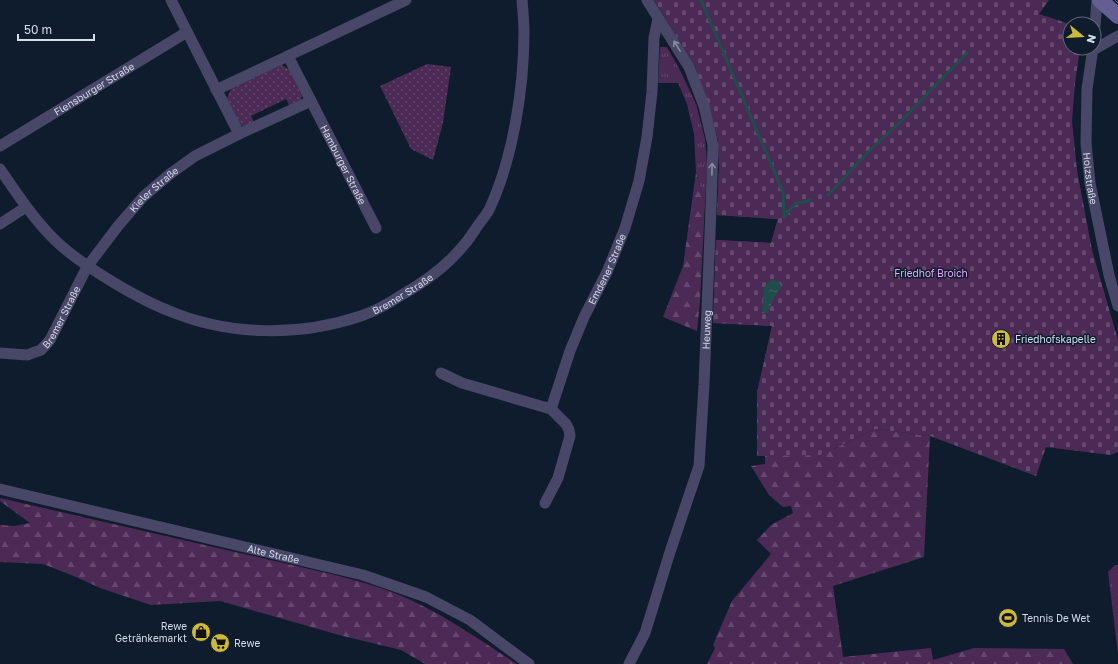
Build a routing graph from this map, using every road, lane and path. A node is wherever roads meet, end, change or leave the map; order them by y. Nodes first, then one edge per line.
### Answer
1 (171, 0) edge
2 (406, 0) edge
3 (522, 0) edge
4 (646, 0) edge
5 (1099, 0) edge
6 (1097, 16) edge
7 (1118, 16) edge
8 (658, 19) junction
9 (187, 32) junction
10 (1118, 36) edge
11 (1102, 42) edge
12 (288, 56) junction
13 (1092, 56) edge
14 (216, 90) junction
15 (311, 101) junction
16 (239, 134) junction
17 (0, 146) edge
18 (0, 169) edge
19 (26, 207) junction
20 (0, 224) edge
21 (376, 228) dead end
22 (87, 267) junction
23 (1118, 306) edge
24 (0, 353) edge
25 (441, 373) dead end
26 (551, 409) junction
27 (0, 489) edge
28 (545, 504) dead end
29 (529, 664) edge
30 (629, 664) edge

1 - 9 street
2 - 12 street
3 - 22 street, Bremer Straße
4 - 8 street, Heuweg
5 - 6 street, Holzstraße
5 - 7 main road
8 - 26 street, Emdener Straße
30 -> 8 street, Heuweg
9 - 14 street
9 - 17 street, Flensburger Straße
10 - 11 street
12 - 14 street
12 - 15 street
13 - 23 street, Holzstraße
14 - 16 street
15 - 16 street, Kieler Straße
15 - 21 street, Hamburger Straße
16 - 22 street, Kieler Straße
18 - 19 street, Bremer Straße
19 - 20 street
19 - 22 street, Bremer Straße
22 - 24 street, Bremer Straße
25 - 26 street
26 - 28 street
27 - 29 street, Alte Straße

